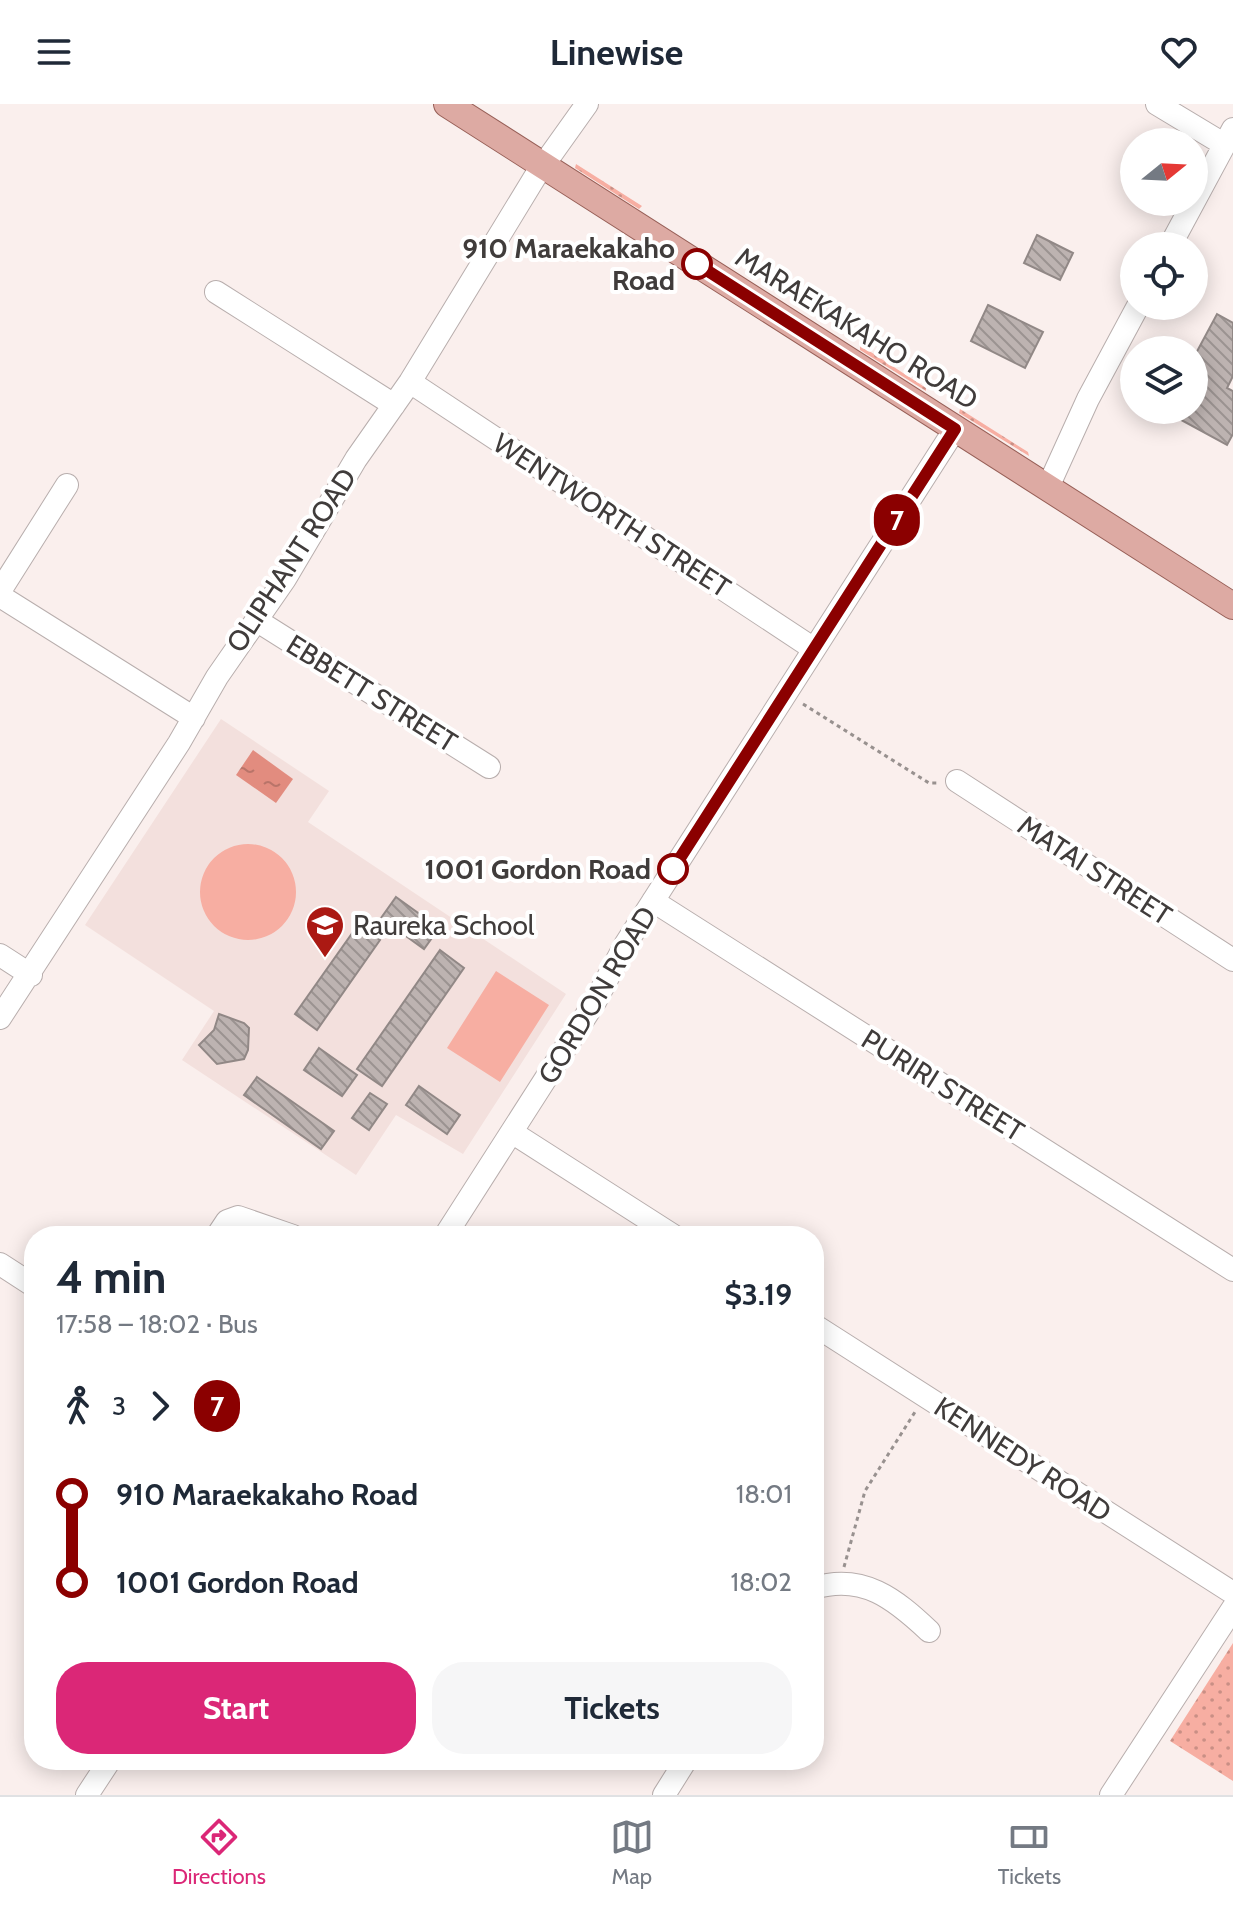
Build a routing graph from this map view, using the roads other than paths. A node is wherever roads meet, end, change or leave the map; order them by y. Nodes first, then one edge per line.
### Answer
1 (447, 104) edge
2 (587, 104) edge
3 (1157, 104) edge
4 (1229, 137) edge
5 (544, 167) junction
6 (1178, 232) edge
7 (216, 292) dead end
8 (1130, 320) edge
9 (410, 382) junction
10 (394, 405) junction
11 (955, 429) junction
12 (67, 485) dead end
13 (1048, 487) junction
14 (0, 594) edge
15 (1233, 606) edge
16 (256, 620) junction
17 (814, 649) junction
18 (194, 718) junction
19 (489, 767) dead end
20 (957, 781) road end
21 (653, 901) junction
22 (0, 955) edge
23 (1233, 960) edge
24 (31, 975) junction
25 (0, 1018) edge
26 (513, 1133) junction
27 (224, 1226) edge
28 (264, 1226) edge
29 (452, 1226) edge
30 (658, 1226) edge
31 (0, 1264) edge
32 (1233, 1270) edge
33 (24, 1280) edge
34 (824, 1331) edge
35 (824, 1586) edge
36 (1233, 1593) edge
37 (1233, 1608) edge
38 (929, 1631) dead end
39 (103, 1770) edge
40 (680, 1770) edge
41 (87, 1795) edge
42 (664, 1795) edge
43 (1111, 1795) edge

1 - 5 main road, MARAEKAKAHO ROAD
2 - 5 street, OLIPHANT ROAD
3 - 4 street
4 - 6 street
5 - 9 street, OLIPHANT ROAD
5 - 11 main road, MARAEKAKAHO ROAD
7 - 10 street
8 - 13 street
9 - 10 street, OLIPHANT ROAD
9 - 17 street, WENTWORTH STREET
10 - 16 street, OLIPHANT ROAD
11 - 13 main road, MARAEKAKAHO ROAD
11 - 17 street, GORDON ROAD
12 - 14 street
13 - 15 main road, MARAEKAKAHO ROAD
14 - 18 street
16 - 18 street, OLIPHANT ROAD
16 - 19 street, EBBETT STREET
17 - 21 street, GORDON ROAD
18 - 24 street, OLIPHANT ROAD
20 - 23 street, MATAI STREET
21 - 26 street, GORDON ROAD
21 - 32 street, PURIRI STREET
22 - 24 street
24 - 25 street, OLIPHANT ROAD
26 - 29 street, GORDON ROAD
26 - 30 street
27 - 28 street
31 - 33 street
34 - 36 street, KENNEDY ROAD
35 - 38 street
37 - 43 street
39 - 41 street
40 - 42 street

